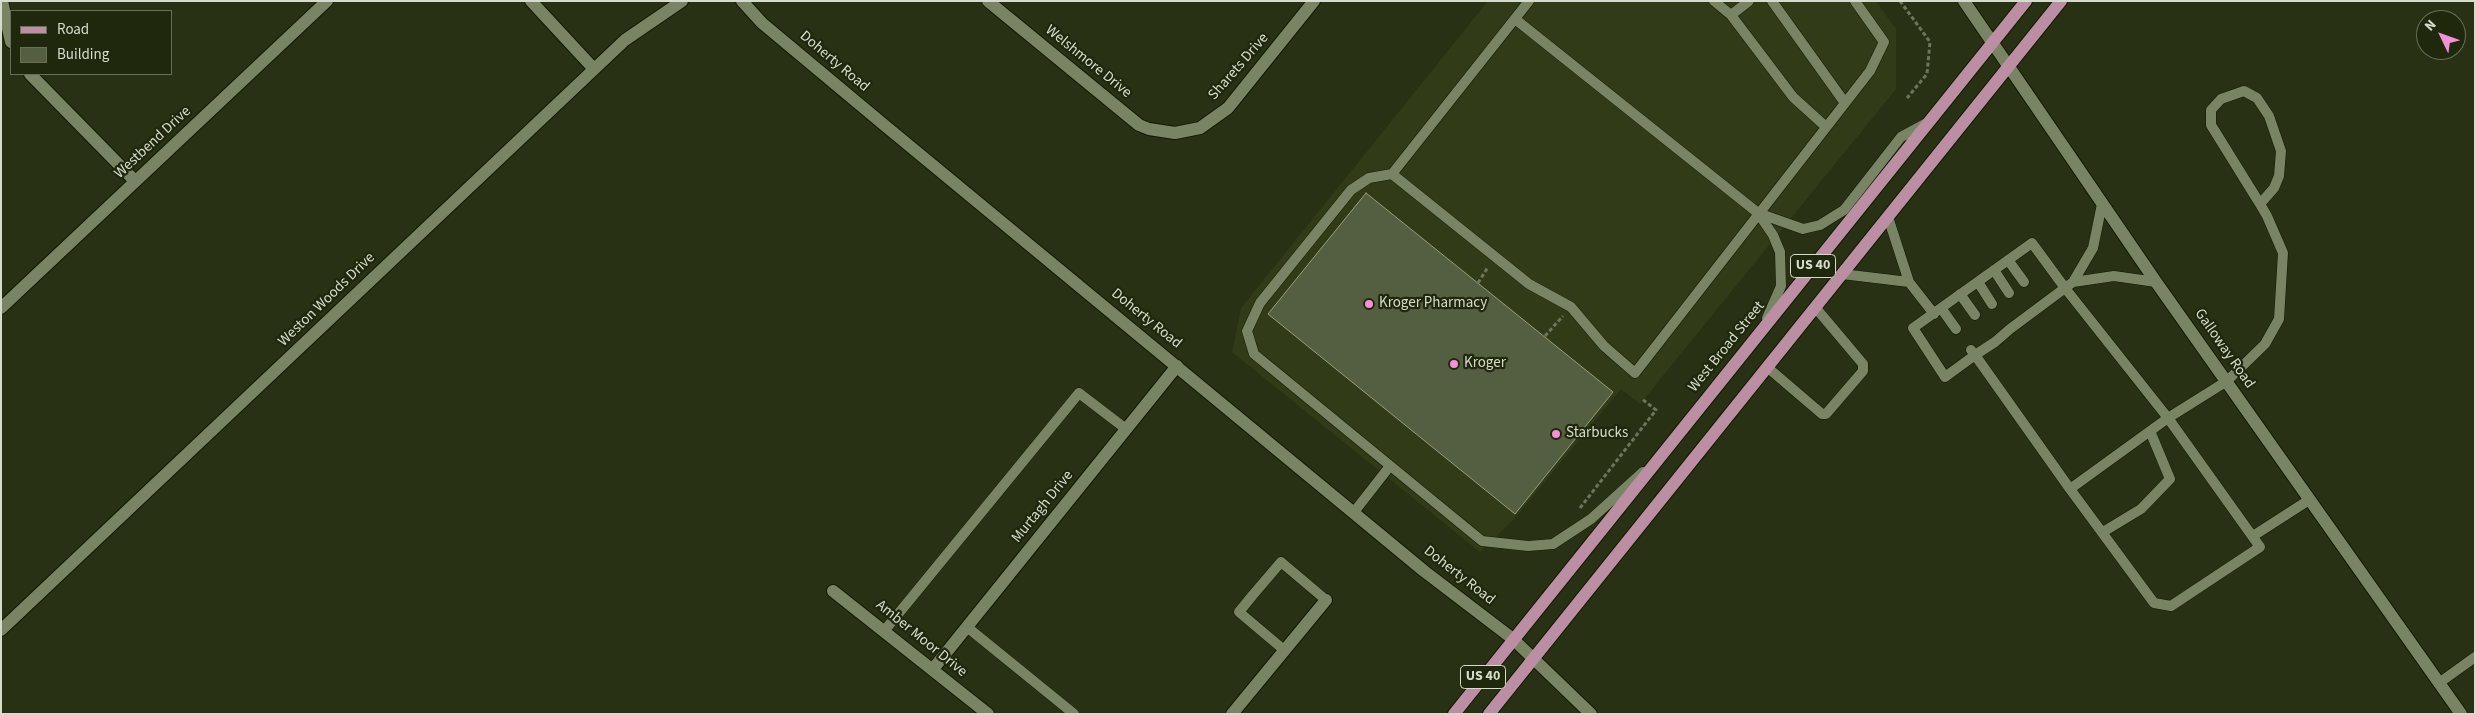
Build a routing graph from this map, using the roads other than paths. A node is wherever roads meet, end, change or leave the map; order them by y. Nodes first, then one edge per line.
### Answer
1 (2, 1) edge
2 (327, 1) edge
3 (531, 1) edge
4 (682, 1) edge
5 (742, 1) edge
6 (988, 1) edge
7 (1314, 1) edge
8 (1529, 1) edge
9 (1714, 1) edge
10 (1749, 1) edge
11 (1772, 1) edge
12 (1855, 1) edge
13 (1964, 1) edge
14 (2026, 1) edge
15 (2061, 1) edge
16 (1731, 15) junction
17 (1515, 18) junction
18 (10, 37) edge
19 (1993, 42) junction
20 (2009, 66) junction
21 (594, 68) junction
22 (31, 75) edge
23 (1845, 103) junction
24 (1930, 122) junction
25 (1825, 126) junction
26 (1175, 133) joint
27 (1392, 174) junction
28 (135, 181) junction
29 (2102, 204) junction
30 (2260, 204) junction
31 (1758, 213) junction
32 (1888, 217) junction
33 (2008, 260) junction
34 (1994, 270) junction
35 (1842, 274) junction
36 (1909, 282) junction
37 (1978, 282) junction
38 (2024, 282) dead end
39 (2156, 282) junction
40 (2069, 285) junction
41 (2009, 293) dead end
42 (1960, 294) junction
43 (1992, 304) dead end
44 (1815, 307) junction
45 (1, 308) edge
46 (1937, 311) junction
47 (1975, 315) dead end
48 (1764, 326) junction
49 (1956, 329) dead end
50 (1973, 353) junction
51 (1177, 366) junction
52 (1767, 367) junction
53 (2227, 382) junction
54 (2168, 418) junction
55 (1126, 429) junction
56 (2150, 431) junction
57 (1660, 457) junction
58 (1390, 466) junction
59 (2070, 489) junction
60 (2309, 500) junction
61 (1354, 512) junction
62 (2103, 532) junction
63 (2253, 536) junction
64 (833, 591) dead end
65 (1326, 600) joint
66 (967, 627) junction
67 (1, 630) edge
68 (885, 630) junction
69 (1513, 639) junction
70 (1284, 650) junction
71 (2475, 657) edge
72 (1534, 658) junction
73 (933, 669) junction
74 (2439, 683) junction
75 (988, 714) edge
76 (1074, 714) edge
77 (1232, 714) edge
78 (1454, 714) edge
79 (1489, 714) edge
80 (1591, 714) edge
81 (2460, 714) edge

1 - 18 street
2 - 28 street, Westbend Drive
3 - 21 street
4 - 21 street, Weston Woods Drive
5 - 51 street, Doherty Road
6 - 26 street, Welshmore Drive
7 - 26 street, Sharets Drive
8 - 17 lane
9 - 16 lane
10 - 16 lane
11 - 23 lane
12 - 23 lane
13 - 19 street, Galloway Road
14 - 19 main road, West Broad Street / US 40
15 - 20 main road, US 40
16 - 25 lane
17 - 27 lane
17 - 31 lane
19 - 20 street, Galloway Road
19 - 24 main road, West Broad Street / US 40
20 - 29 street, Galloway Road
20 - 32 main road, US 40
21 - 67 street, Weston Woods Drive
22 - 28 street
23 - 25 lane
24 - 31 lane
24 - 48 main road, West Broad Street / US 40
25 - 31 lane
27 - 31 lane
27 - 58 lane
28 - 45 street, Westbend Drive
29 - 39 street, Galloway Road
29 - 40 lane
30 - 30 lane
30 - 53 lane
31 - 48 lane
32 - 35 main road, US 40
32 - 36 lane
33 - 34 lane
33 - 38 lane
33 - 40 lane
34 - 37 lane
34 - 41 lane
35 - 36 lane
35 - 44 main road, US 40
36 - 46 lane
37 - 42 lane
37 - 43 lane
39 - 40 lane
39 - 53 street, Galloway Road
40 - 50 lane
40 - 54 lane
42 - 46 lane
42 - 47 lane
44 - 52 main road, US 40
44 - 52 lane
46 - 49 lane
46 - 50 lane
48 - 57 main road, West Broad Street / US 40
50 - 59 lane
51 - 55 street, Murtagh Drive
51 - 61 street, Doherty Road
52 - 72 main road, US 40
53 - 54 lane
53 - 60 street, Galloway Road
54 - 56 lane
54 - 63 lane
55 - 66 street, Murtagh Drive
55 - 68 lane
56 - 59 lane
56 - 62 lane
57 - 58 lane
57 - 69 main road, West Broad Street / US 40
58 - 61 lane
59 - 62 lane
60 - 63 lane
60 - 74 street, Galloway Road
61 - 69 street, Doherty Road
62 - 63 lane
64 - 68 street, Amber Moor Drive
65 - 70 street
65 - 70 lane
66 - 73 street, Murtagh Drive
66 - 76 lane
68 - 73 street, Amber Moor Drive
69 - 72 street, Doherty Road
69 - 78 main road, West Broad Street / US 40
70 - 77 street
71 - 74 lane
72 - 79 main road, US 40
72 - 80 street, Doherty Road
73 - 75 street, Amber Moor Drive
74 - 81 street, Galloway Road

